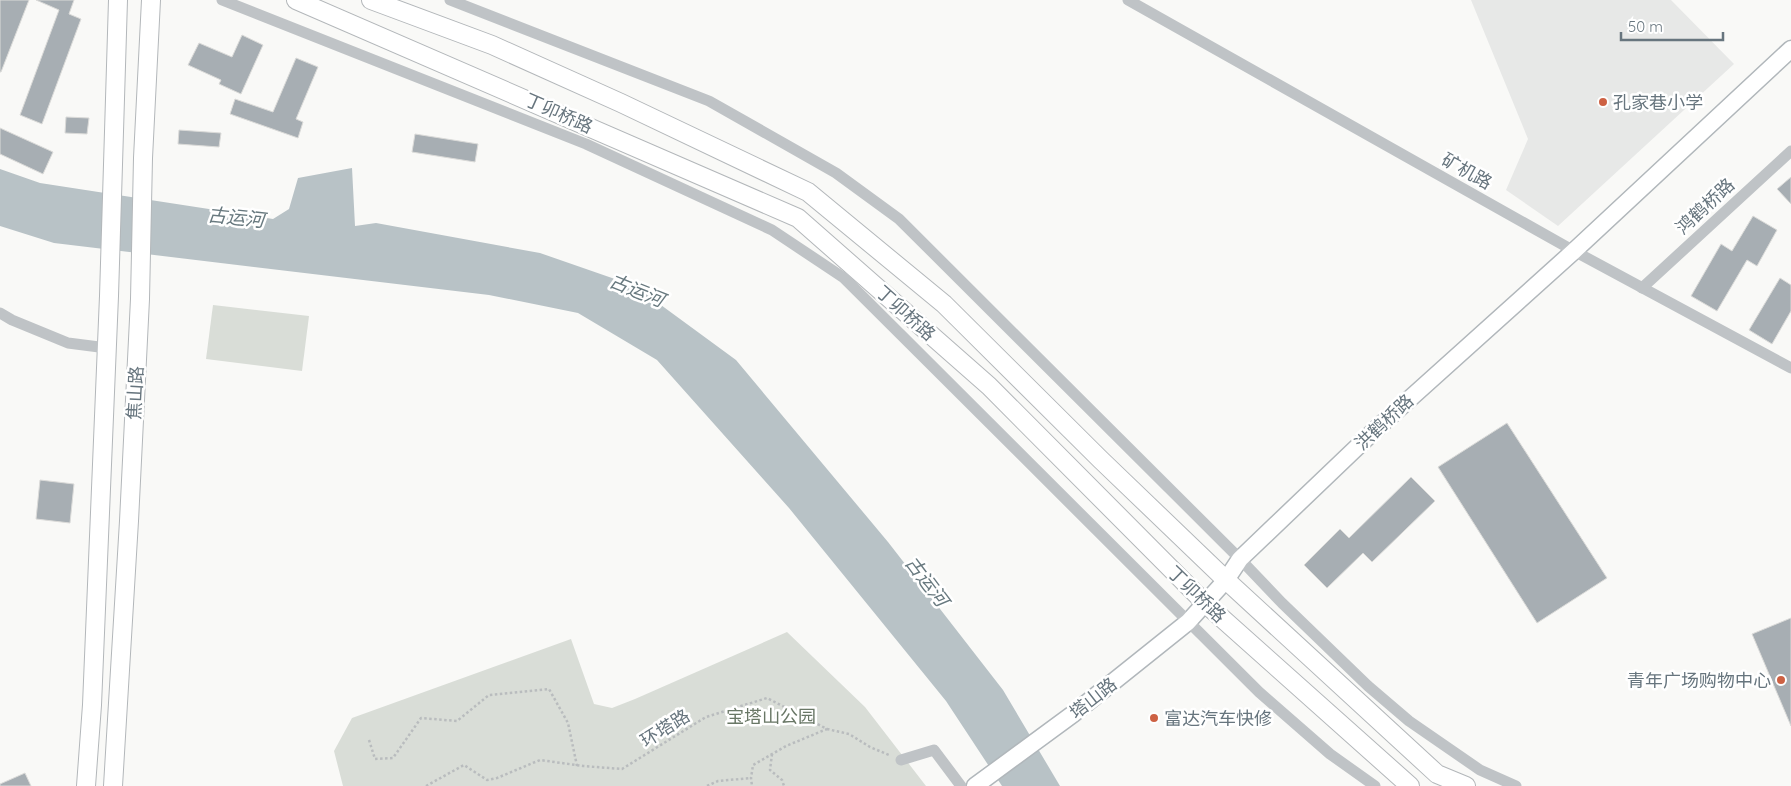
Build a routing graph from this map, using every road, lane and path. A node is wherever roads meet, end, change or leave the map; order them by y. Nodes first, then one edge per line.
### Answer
1 (118, 0) edge
2 (151, 0) edge
3 (222, 0) edge
4 (296, 0) edge
5 (371, 0) edge
6 (450, 0) edge
7 (1128, 0) edge
8 (1791, 49) edge
9 (1791, 151) edge
10 (1574, 251) junction
11 (1642, 288) junction
12 (0, 313) edge
13 (106, 348) junction
14 (1791, 368) edge
15 (1240, 559) junction
16 (1226, 580) junction
17 (1206, 604) junction
18 (1188, 622) junction
19 (827, 729) junction
20 (369, 740) dead end
21 (772, 754) junction
22 (901, 760) joint
23 (577, 766) junction
24 (751, 778) junction
25 (86, 786) edge
26 (113, 786) edge
27 (426, 786) edge
28 (707, 786) edge
29 (752, 786) edge
30 (784, 786) edge
31 (961, 786) edge
32 (975, 786) edge
33 (1376, 786) edge
34 (1410, 786) edge
35 (1466, 786) edge
36 (1516, 786) edge

1 - 13 main road, 焦山路
2 - 26 main road, 焦山路
3 - 18 street
4 - 17 main road, 丁卯桥路
5 - 16 main road, 丁卯桥路
6 - 15 street
7 - 10 street, 矿机路
8 - 10 street, 洪鹤桥路
9 - 11 street, 鸿鹤桥路
10 - 11 street, 矿机路
10 - 15 street, 洪鹤桥路
11 - 14 street, 矿机路
12 - 13 street
13 - 25 main road, 焦山路
15 - 16 street, 洪鹤桥路
15 - 36 street
16 - 17 street, 洪鹤桥路
16 - 35 main road, 丁卯桥路
17 - 18 street, 塔山路
17 - 34 main road, 丁卯桥路
18 - 32 street, 塔山路
18 - 33 street
19 - 21 path
19 - 22 path, 环塔路
19 - 23 path, 环塔路
20 - 23 path
21 - 24 path
21 - 30 path
22 - 31 street
23 - 27 path, 环塔路
24 - 28 path
24 - 29 path

